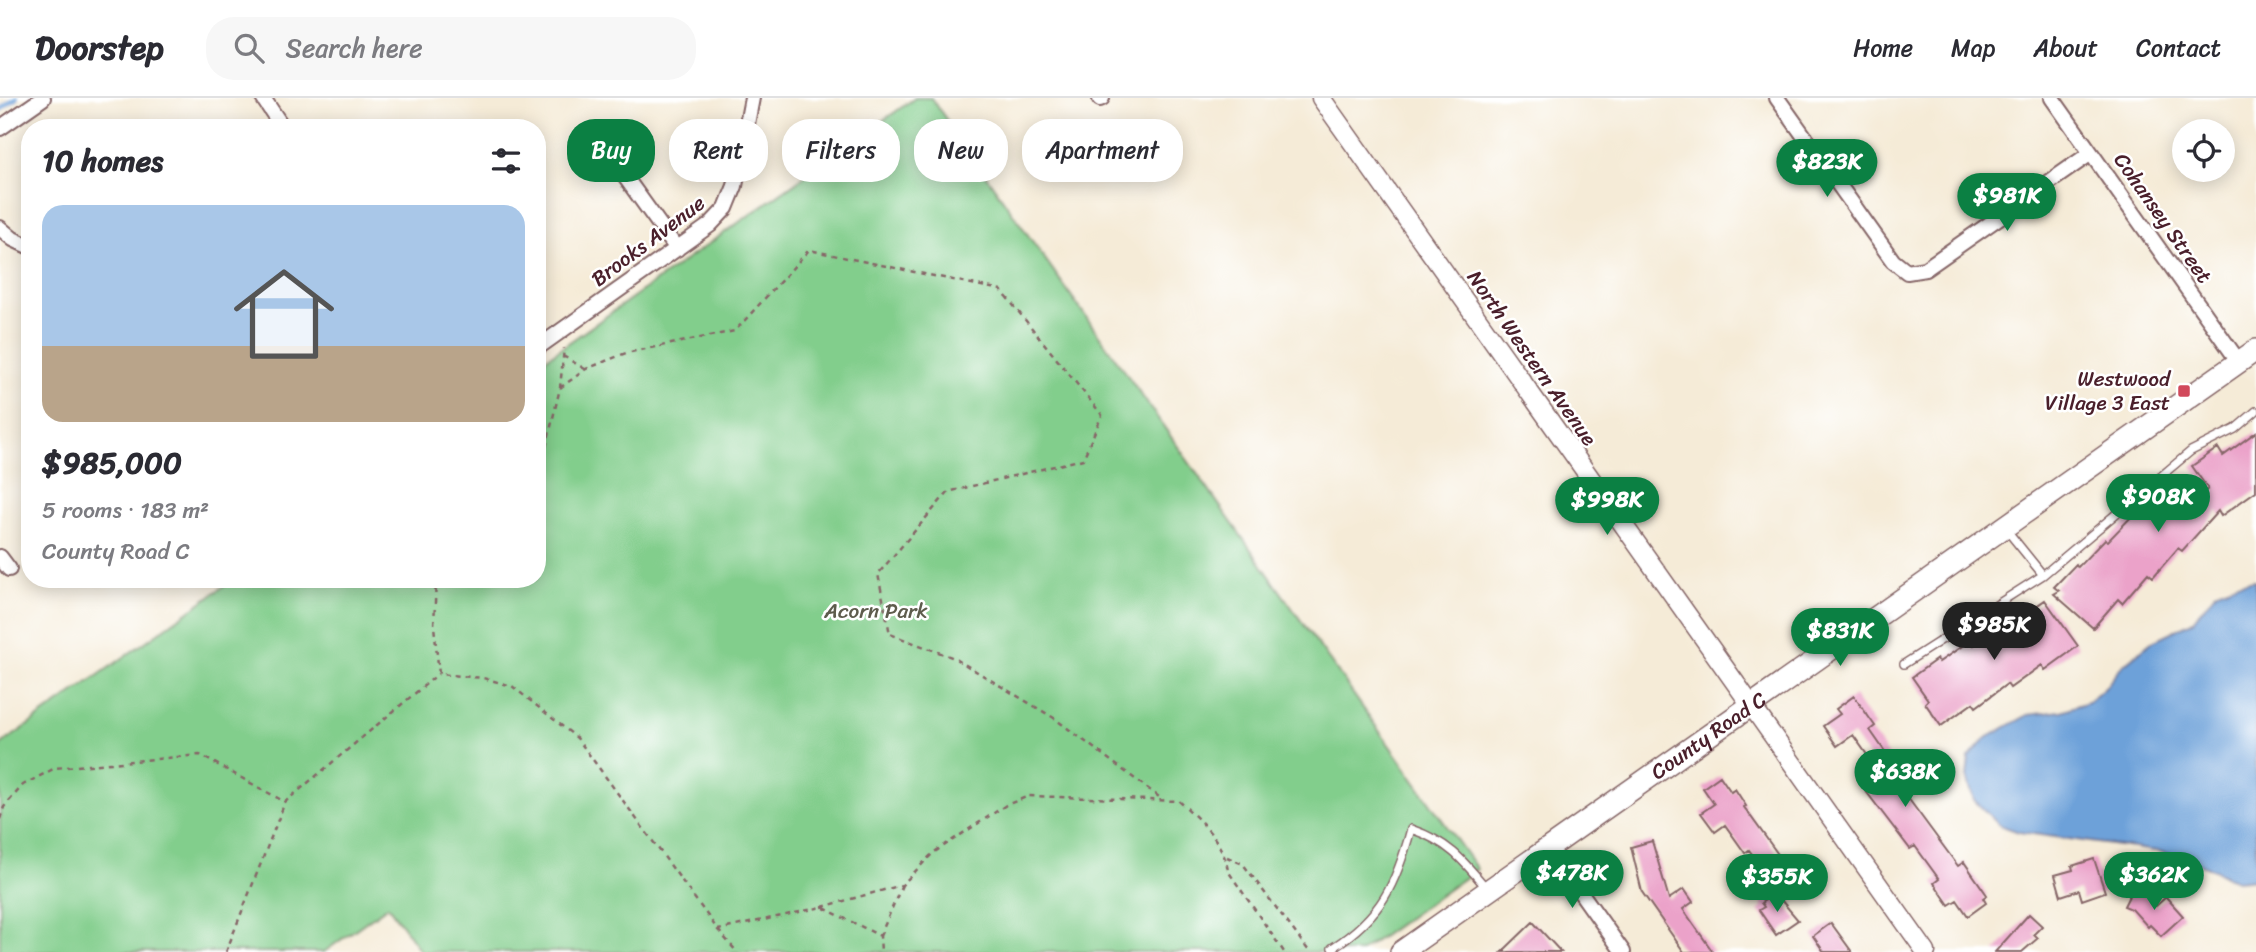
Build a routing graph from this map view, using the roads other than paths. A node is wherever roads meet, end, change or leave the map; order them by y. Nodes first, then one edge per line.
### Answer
1 (43, 98) edge
2 (262, 98) edge
3 (752, 98) edge
4 (1321, 98) edge
5 (1777, 98) edge
6 (2052, 98) edge
7 (277, 119) edge
8 (0, 128) edge
9 (2091, 153) junction
10 (629, 182) edge
11 (0, 228) edge
12 (21, 243) edge
13 (677, 249) junction
14 (546, 342) edge
15 (2247, 356) edge
16 (2256, 411) edge
17 (2005, 528) junction
18 (2043, 576) junction
19 (1904, 664) dead end
20 (1750, 705) junction
21 (1549, 848) junction
22 (1488, 891) junction
23 (1335, 952) edge
24 (1401, 952) edge
25 (1623, 952) edge
26 (1926, 952) edge

1 - 8 street
2 - 7 street
3 - 13 street, Brooks Avenue
4 - 20 street, North Western Avenue
5 - 9 street
6 - 9 street, Cohansey Street
9 - 15 street, Cohansey Street
10 - 13 street
11 - 12 street
13 - 14 street, Brooks Avenue
15 - 17 main road, County Road C
16 - 18 lane
17 - 18 lane
17 - 20 main road, County Road C
18 - 19 lane
20 - 21 main road, County Road C
20 - 26 street, North Western Avenue
21 - 22 main road, County Road C
21 - 25 street
22 - 23 lane
22 - 24 main road, County Road C

